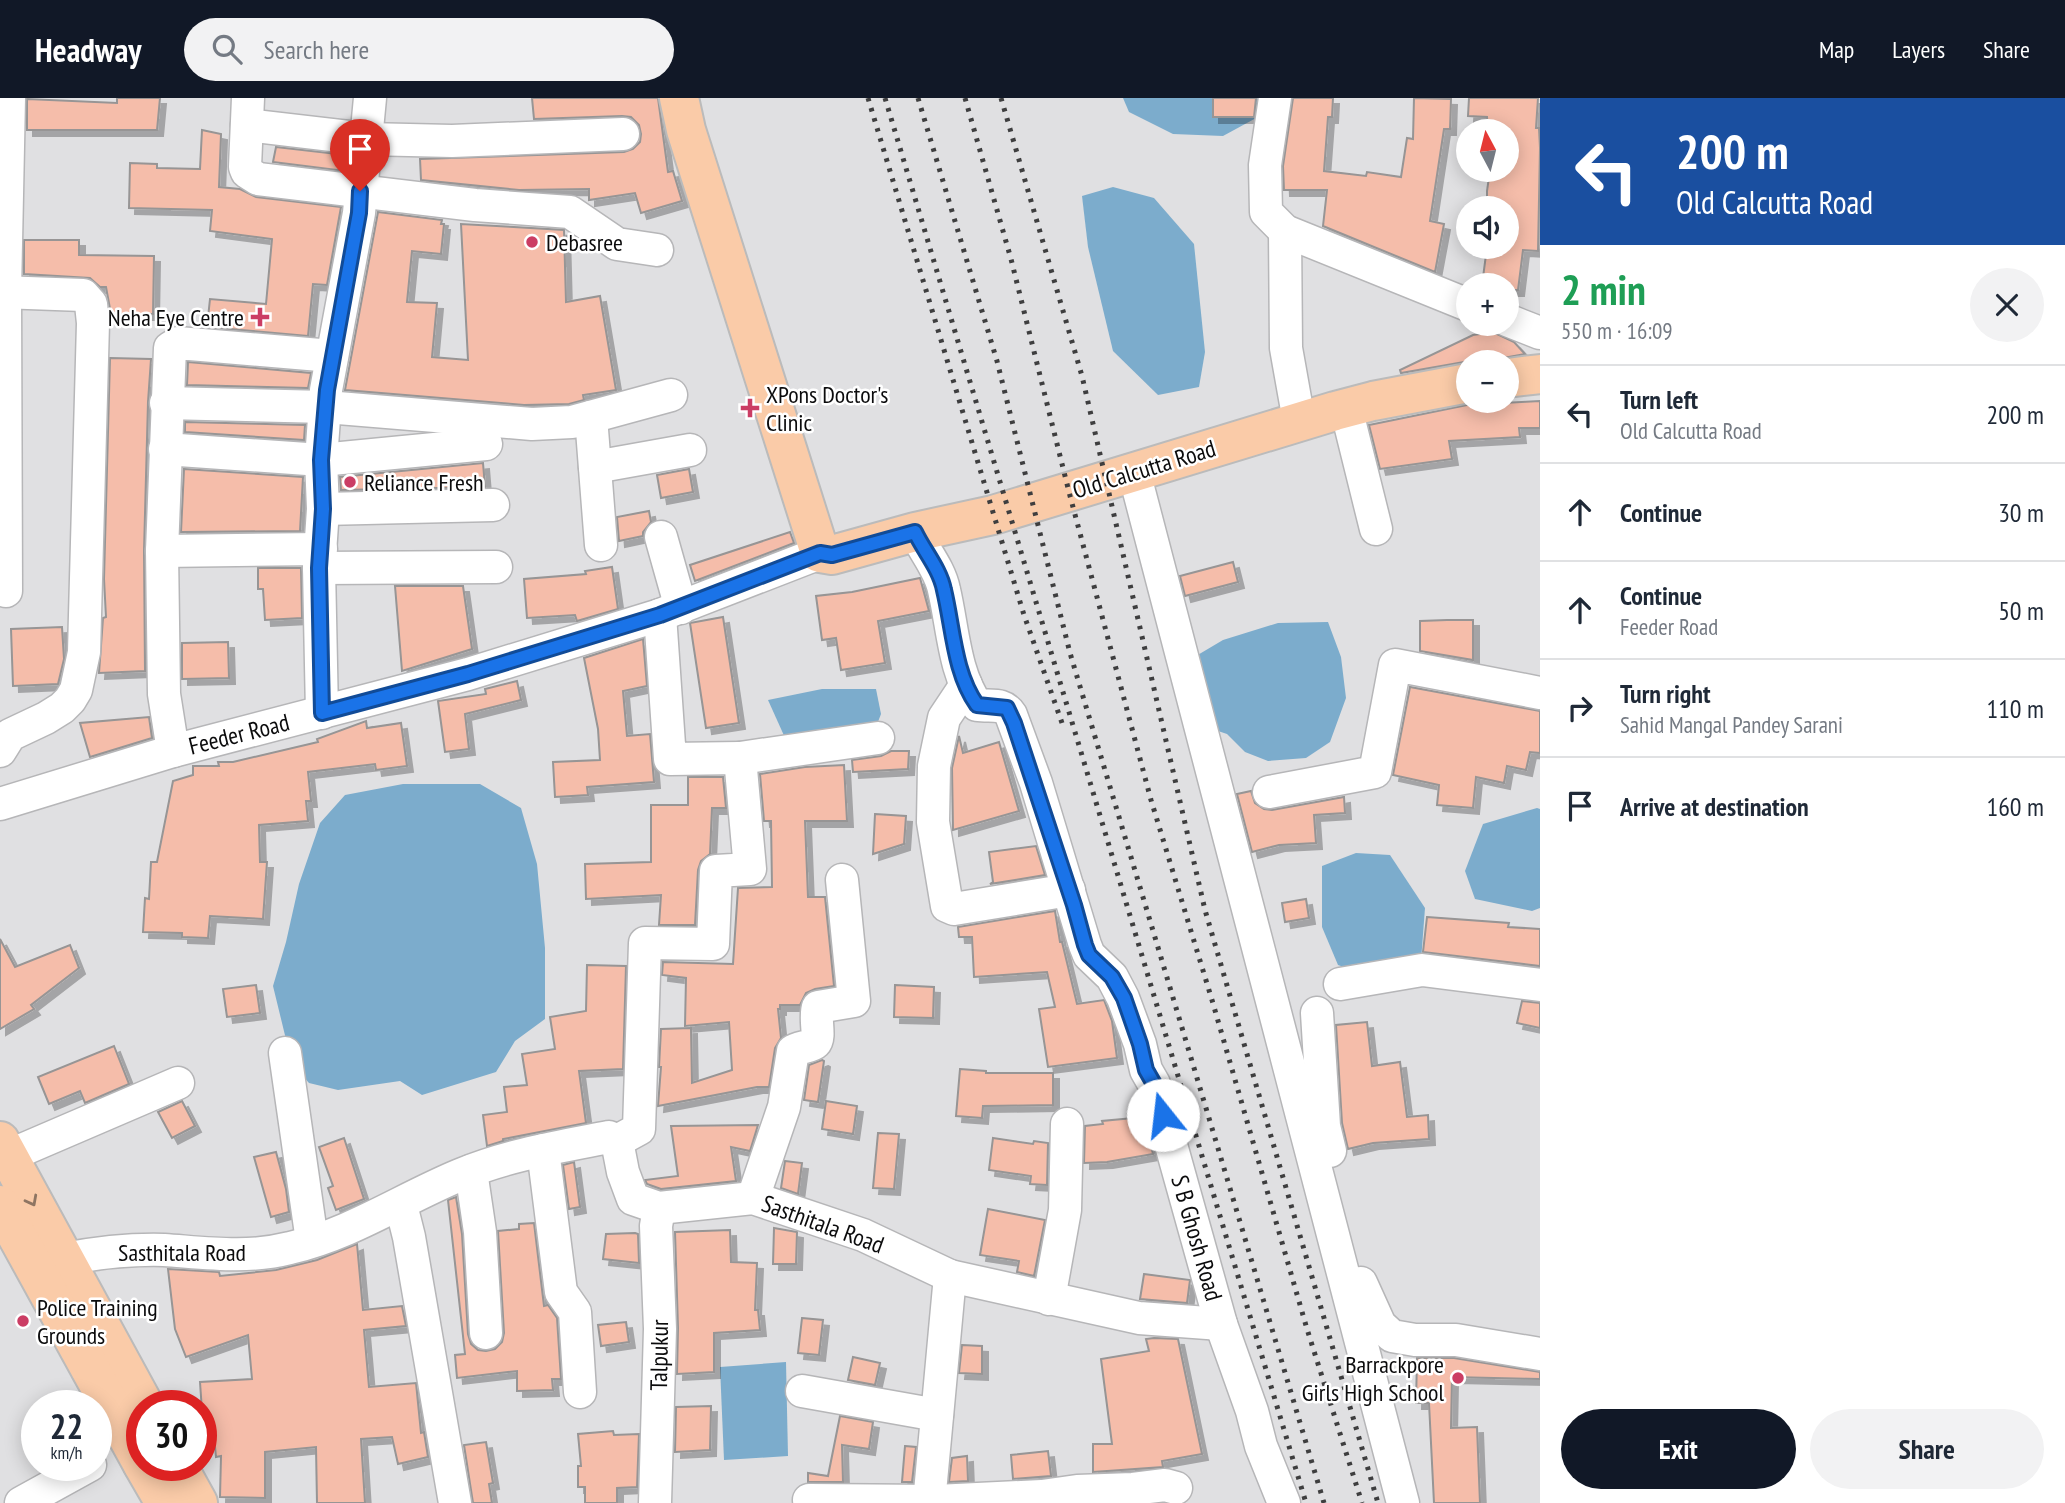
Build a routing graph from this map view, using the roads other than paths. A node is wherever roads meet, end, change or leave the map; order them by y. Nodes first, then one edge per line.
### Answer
1 (9, 98) edge
2 (370, 98) edge
3 (679, 98) edge
4 (1275, 98) edge
5 (248, 112) edge
6 (623, 134) dead end
7 (366, 139) junction
8 (360, 191) junction
9 (1285, 231) junction
10 (657, 250) dead end
11 (3, 292) edge
12 (1456, 300) edge
13 (1519, 325) edge
14 (1540, 333) edge
15 (332, 356) junction
16 (1540, 374) edge
17 (1519, 377) edge
18 (1456, 385) edge
19 (671, 395) dead end
20 (166, 403) junction
21 (326, 407) junction
22 (1346, 408) junction
23 (591, 417) junction
24 (1299, 421) junction
25 (486, 444) dead end
26 (165, 449) junction
27 (690, 450) dead end
28 (321, 460) junction
29 (595, 467) junction
30 (1134, 472) junction
31 (493, 505) dead end
32 (323, 509) junction
33 (1376, 529) dead end
34 (915, 532) junction
35 (661, 537) dead end
36 (601, 545) dead end
37 (162, 551) junction
38 (820, 553) junction
39 (320, 559) junction
40 (496, 567) dead end
41 (6, 591) dead end
42 (670, 611) junction
43 (966, 685) junction
44 (1540, 693) edge
45 (322, 713) junction
46 (878, 738) dead end
47 (0, 751) edge
48 (173, 751) junction
49 (740, 758) junction
50 (1269, 792) dead end
51 (0, 804) edge
52 (842, 880) dead end
53 (1069, 890) junction
54 (1340, 984) dead end
55 (1540, 985) edge
56 (1317, 1013) dead end
57 (285, 1053) dead end
58 (178, 1083) dead end
59 (1068, 1124) dead end
60 (617, 1142) junction
61 (4, 1148) edge
62 (543, 1150) junction
63 (471, 1171) junction
64 (753, 1198) junction
65 (0, 1205) edge
66 (401, 1205) junction
67 (659, 1208) junction
68 (312, 1241) junction
69 (64, 1259) junction
70 (950, 1276) junction
71 (1049, 1299) junction
72 (1221, 1324) junction
73 (486, 1333) dead end
74 (1540, 1354) edge
75 (136, 1390) edge
76 (802, 1391) dead end
77 (580, 1392) dead end
78 (937, 1415) junction
79 (126, 1435) edge
80 (61, 1481) edge
81 (152, 1481) edge
82 (186, 1481) edge
83 (1176, 1488) dead end
84 (808, 1500) dead end
85 (929, 1501) edge
86 (21, 1503) edge
87 (164, 1503) edge
88 (198, 1503) edge
89 (455, 1503) edge
90 (655, 1503) edge
91 (1284, 1503) edge
92 (1403, 1503) edge

1 - 11 street
2 - 7 street
3 - 38 main road
4 - 9 street
5 - 7 street
5 - 8 street
6 - 7 street
7 - 8 street
8 - 10 street
8 - 15 street
9 - 12 street
9 - 24 street
11 - 41 street
11 - 47 street
13 - 14 street
15 - 20 street
15 - 21 street
16 - 17 main road
18 - 22 main road, Old Calcutta Road
19 - 23 street
20 - 21 street
20 - 26 street
21 - 23 street
21 - 28 street
22 - 24 main road, Old Calcutta Road
22 - 33 street
23 - 29 street
24 - 30 main road, Old Calcutta Road
25 - 28 street
26 - 28 street
26 - 37 street
27 - 29 street
28 - 32 street
29 - 36 street
30 - 34 main road, Old Calcutta Road
30 - 92 street
31 - 32 street
32 - 39 street
34 - 38 main road, Old Calcutta Road
34 - 43 street
35 - 42 street
37 - 39 street
37 - 48 street
38 - 42 street, Feeder Road
39 - 40 street
39 - 45 street
42 - 45 street, Feeder Road
42 - 49 street
43 - 53 street, S B Ghosh Road
43 - 53 street
44 - 50 street
45 - 48 street, Feeder Road
46 - 49 street
48 - 51 street, Feeder Road
49 - 60 street
52 - 64 street
53 - 72 street, S B Ghosh Road
54 - 55 street
56 - 74 street
57 - 68 street
58 - 61 street
59 - 71 street
60 - 62 street, Sasthitala Road
60 - 67 street
61 -> 69 main road
62 - 63 street, Sasthitala Road
62 - 77 street
63 - 66 street, Sasthitala Road
63 - 73 street
64 - 67 street, Sasthitala Road
64 - 70 street, Sasthitala Road
65 - 79 main road
66 - 68 street, Sasthitala Road
66 - 89 street
67 - 90 street, Talpukur
68 - 69 street, Sasthitala Road
69 - 75 main road
70 - 71 street, Sasthitala Road
70 - 78 street
71 - 72 street, Sasthitala Road
72 - 91 street, S B Ghosh Road
76 - 78 street
78 - 85 street
80 - 86 street
81 - 87 main road
82 - 88 main road
83 - 85 street
84 - 85 street

